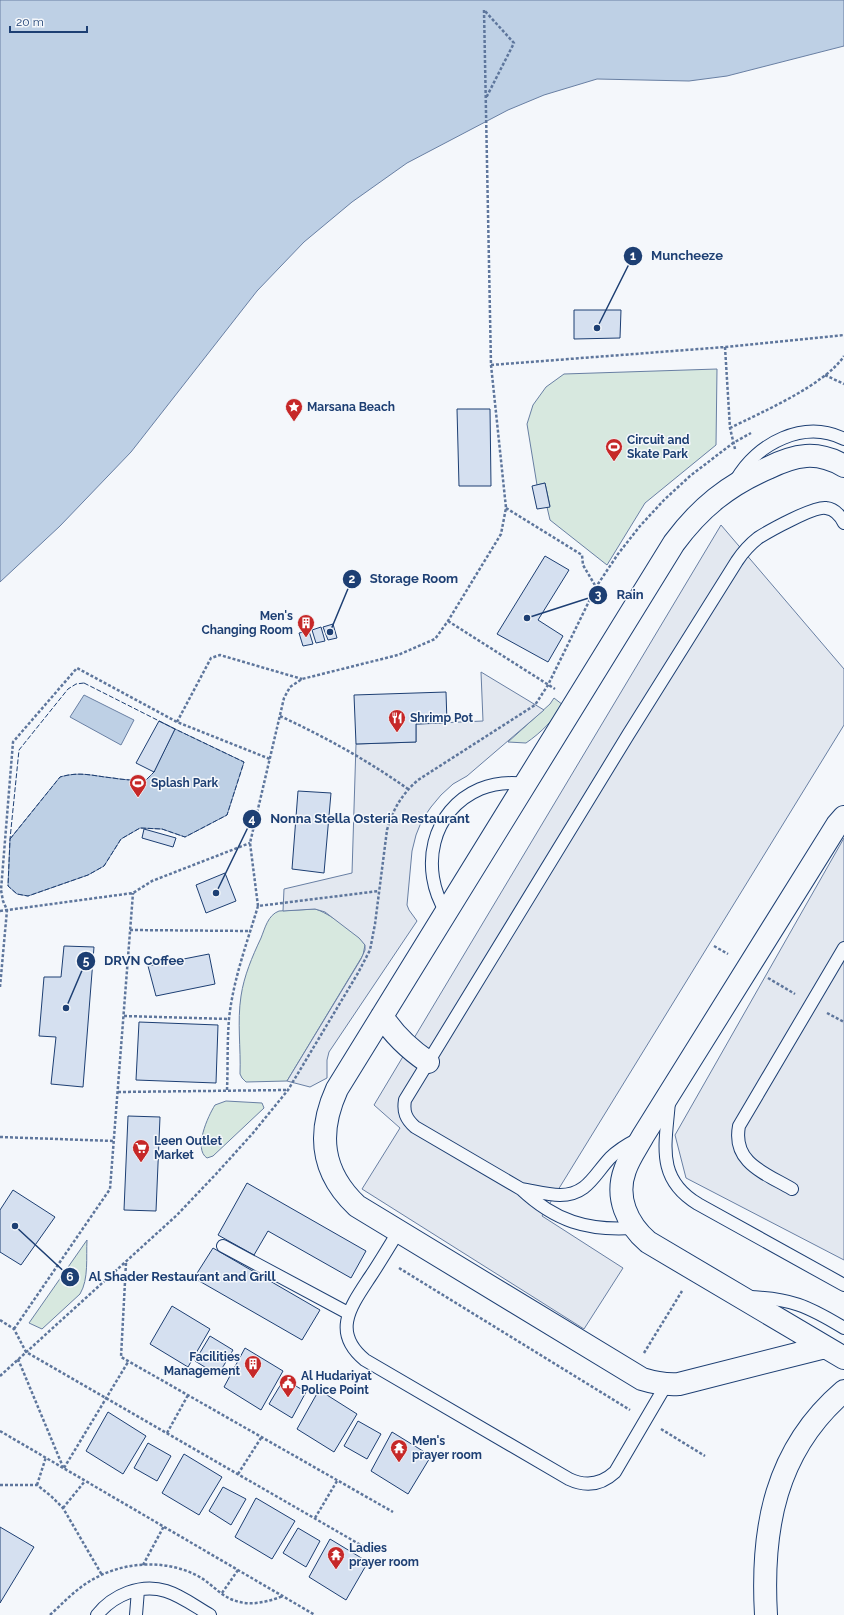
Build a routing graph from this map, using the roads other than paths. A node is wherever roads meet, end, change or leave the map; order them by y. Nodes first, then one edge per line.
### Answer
1 (844, 439) edge
2 (844, 466) edge
3 (737, 479) junction
4 (844, 523) edge
5 (525, 784) junction
6 (842, 816) edge
7 (446, 912) junction
8 (844, 948) edge
9 (382, 1016) junction
10 (428, 1062) junction
11 (669, 1093) junction
12 (643, 1136) junction
13 (521, 1189) junction
14 (792, 1189) dead end
15 (634, 1228) junction
16 (398, 1232) junction
17 (223, 1246) dead end
18 (844, 1285) edge
19 (740, 1297) junction
20 (348, 1313) junction
21 (844, 1328) edge
22 (825, 1347) junction
23 (844, 1358) edge
24 (666, 1385) junction
25 (844, 1392) edge
26 (138, 1590) junction
27 (97, 1615) edge
28 (136, 1615) edge
29 (210, 1615) edge
30 (766, 1615) edge

1 - 3 lane
2 - 3 street
3 - 5 street
4 - 10 lane
5 - 7 street
5 - 7 lane
6 - 11 street
7 - 9 street
8 - 14 lane
9 - 10 street
9 - 16 street
10 - 13 lane
11 - 12 street
11 - 18 lane
12 - 13 lane
12 - 15 street
13 - 15 lane
15 - 19 street
16 - 20 lane
16 - 24 street
17 - 20 lane
19 - 21 lane
19 - 22 street
20 - 24 lane
22 - 23 street
22 - 24 street
25 - 30 street
26 - 27 lane
26 - 28 lane
26 - 29 lane

